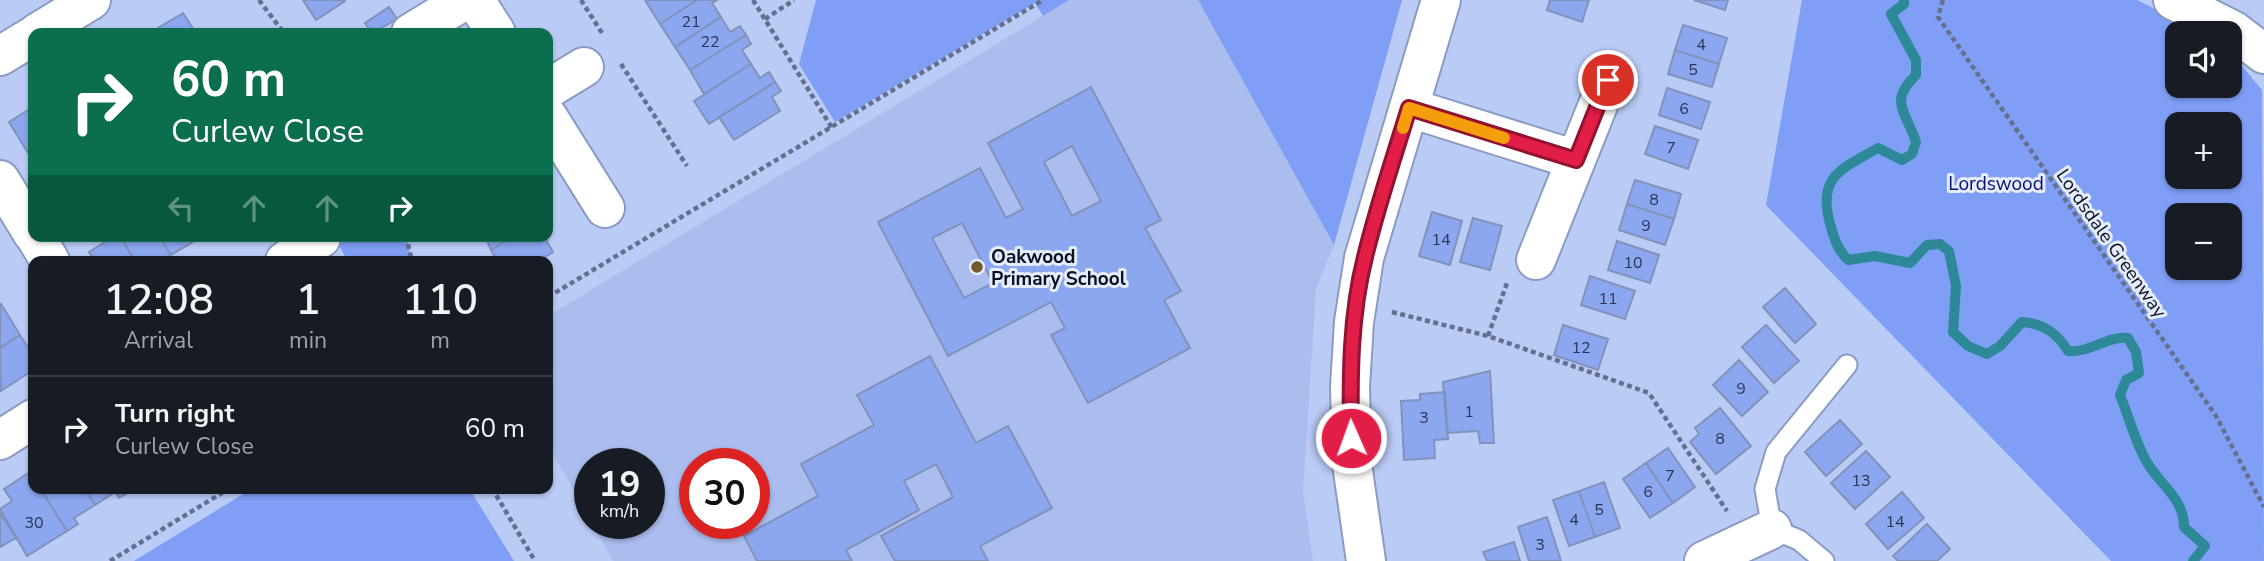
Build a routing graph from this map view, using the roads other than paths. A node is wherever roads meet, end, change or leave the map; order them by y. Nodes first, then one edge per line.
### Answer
1 (465, 0) edge
2 (475, 0) edge
3 (1441, 0) edge
4 (2173, 0) edge
5 (56, 17) edge
6 (41, 28) edge
7 (419, 28) edge
8 (493, 28) edge
9 (28, 37) edge
10 (2264, 54) edge
11 (603, 56) road end
12 (0, 57) edge
13 (1608, 80) dead end
14 (553, 86) edge
15 (1409, 108) junction
16 (553, 125) edge
17 (1576, 160) junction
18 (0, 180) edge
19 (606, 208) dead end
20 (28, 225) edge
21 (315, 242) edge
22 (293, 256) edge
23 (1536, 260) road end
24 (1847, 365) dead end
25 (28, 422) edge
26 (0, 440) edge
27 (1759, 535) junction
28 (1366, 561) edge
29 (1704, 561) edge
30 (1824, 561) edge

1 - 7 street
2 - 8 street
3 - 15 street
4 - 10 street
5 - 6 street
9 - 12 street
11 - 14 street
13 - 17 street
15 - 17 street
15 - 28 street
16 - 19 street
17 - 23 street
18 - 20 street
21 - 22 street
24 - 27 lane
25 - 26 street
27 - 29 street
27 - 30 lane

